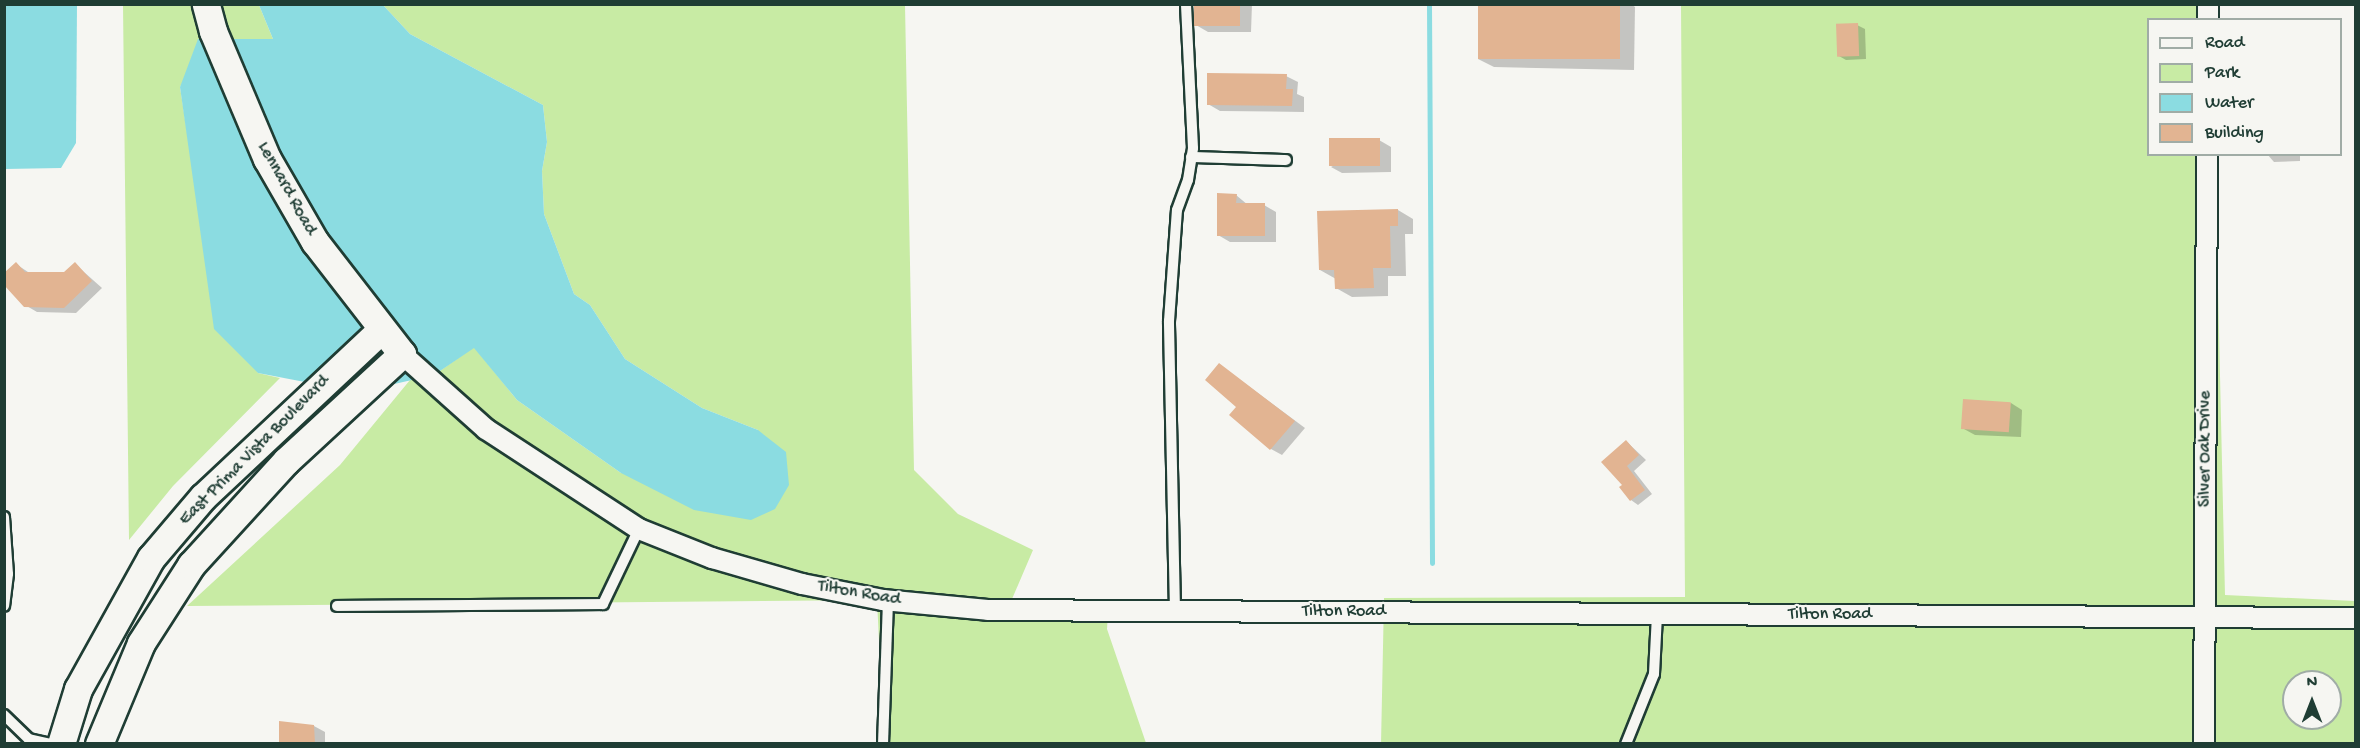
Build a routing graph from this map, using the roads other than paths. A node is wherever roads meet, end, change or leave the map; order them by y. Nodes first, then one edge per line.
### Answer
1 (206, 4) edge
2 (1186, 4) edge
3 (2207, 156) edge
4 (1191, 157) junction
5 (1286, 160) dead end
6 (382, 329) junction
7 (402, 354) junction
8 (4, 517) edge
9 (639, 529) junction
10 (888, 601) junction
11 (4, 606) edge
12 (337, 606) dead end
13 (1175, 611) junction
14 (1657, 614) junction
15 (2205, 618) junction
16 (2355, 618) edge
17 (4, 715) edge
18 (51, 744) edge
19 (61, 744) edge
20 (99, 744) edge
21 (883, 744) edge
22 (1626, 744) edge
23 (2204, 744) edge

1 - 6 street, Lennard Road
2 - 4 lane
3 - 15 street, Silver Oak Drive
4 - 5 lane
4 - 13 lane
6 - 7 street, Lennard Road
6 - 19 street, East Prima Vista Boulevard
7 - 9 street, Tilton Road
7 - 20 street, East Prima Vista Boulevard
8 - 11 lane
9 - 10 street, Tilton Road
9 - 12 lane
10 - 13 street, Tilton Road
10 - 21 lane
13 - 14 street, Tilton Road
14 - 15 street, Tilton Road
14 - 22 lane
15 - 16 street, Tilton Road
15 - 23 street, Silver Oak Drive
17 - 18 lane

